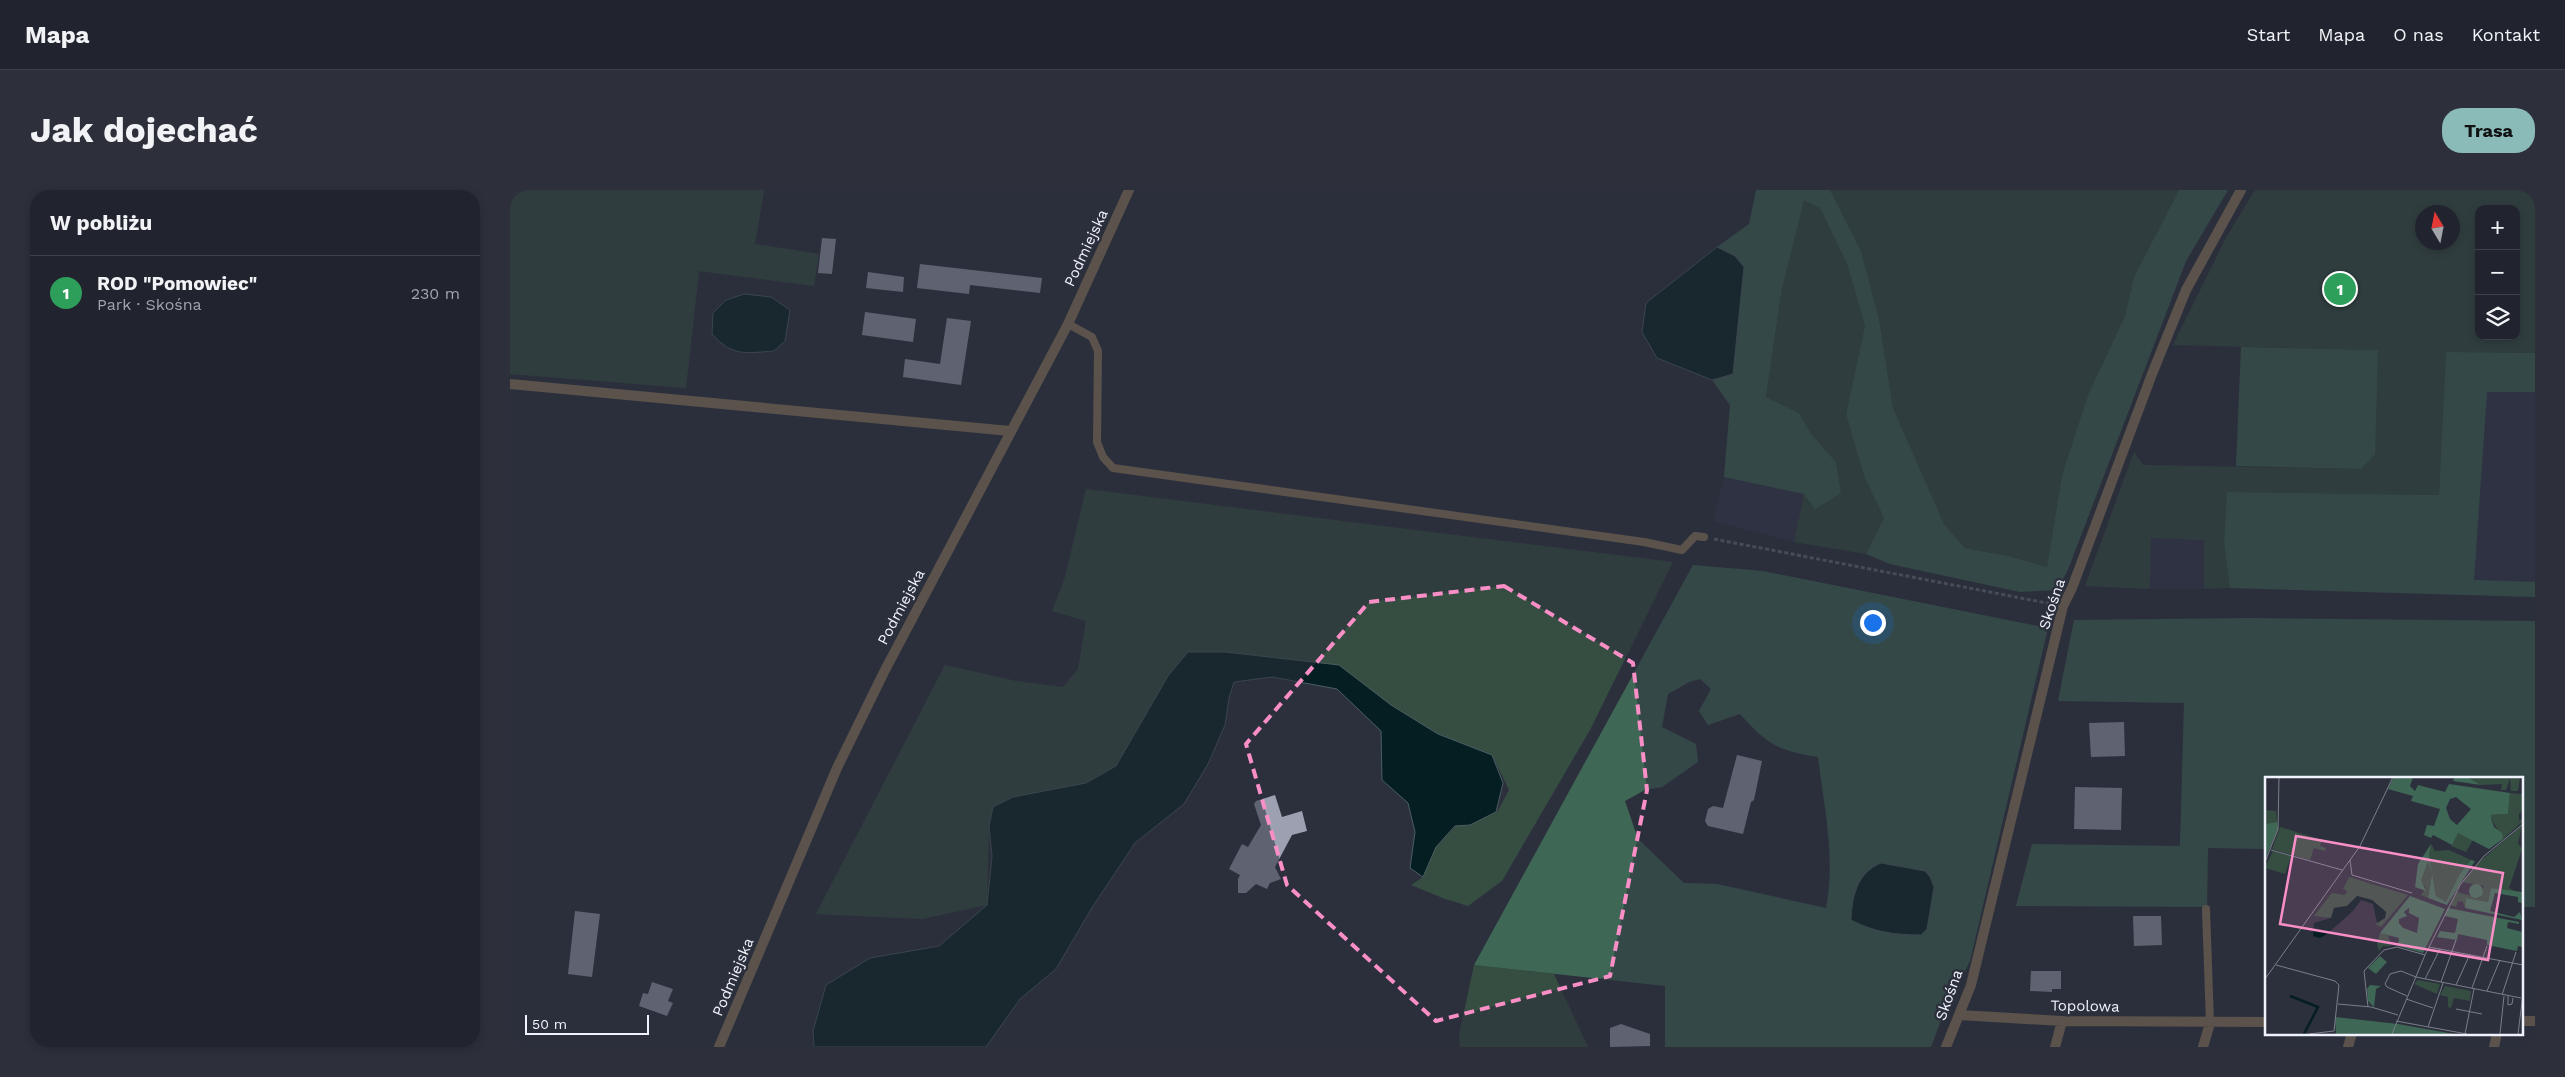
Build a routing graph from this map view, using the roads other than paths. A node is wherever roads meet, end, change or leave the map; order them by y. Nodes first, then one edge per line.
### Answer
1 (1129, 190) edge
2 (2241, 190) edge
3 (1068, 324) junction
4 (510, 384) edge
5 (1010, 431) junction
6 (1704, 537) road end
7 (2206, 909) dead end
8 (1959, 1015) junction
9 (2062, 1021) junction
10 (2522, 1021) edge
11 (2535, 1021) edge
12 (2265, 1022) edge
13 (2210, 1023) junction
14 (2352, 1034) edge
15 (2497, 1034) edge
16 (719, 1047) edge
17 (1946, 1047) edge
18 (2055, 1047) edge
19 (2203, 1047) edge
20 (2348, 1047) edge
21 (2494, 1047) edge

1 - 3 street, Podmiejska
2 - 8 street, Skośna
3 - 5 street, Podmiejska
3 - 6 lane
4 - 5 street
5 - 16 street, Podmiejska
7 - 13 lane
8 - 9 street, Topolowa
8 - 17 street, Skośna
9 - 13 street, Topolowa
9 - 18 street
10 - 11 street
12 - 13 street, Topolowa
13 - 19 street
14 - 20 street
15 - 21 street

